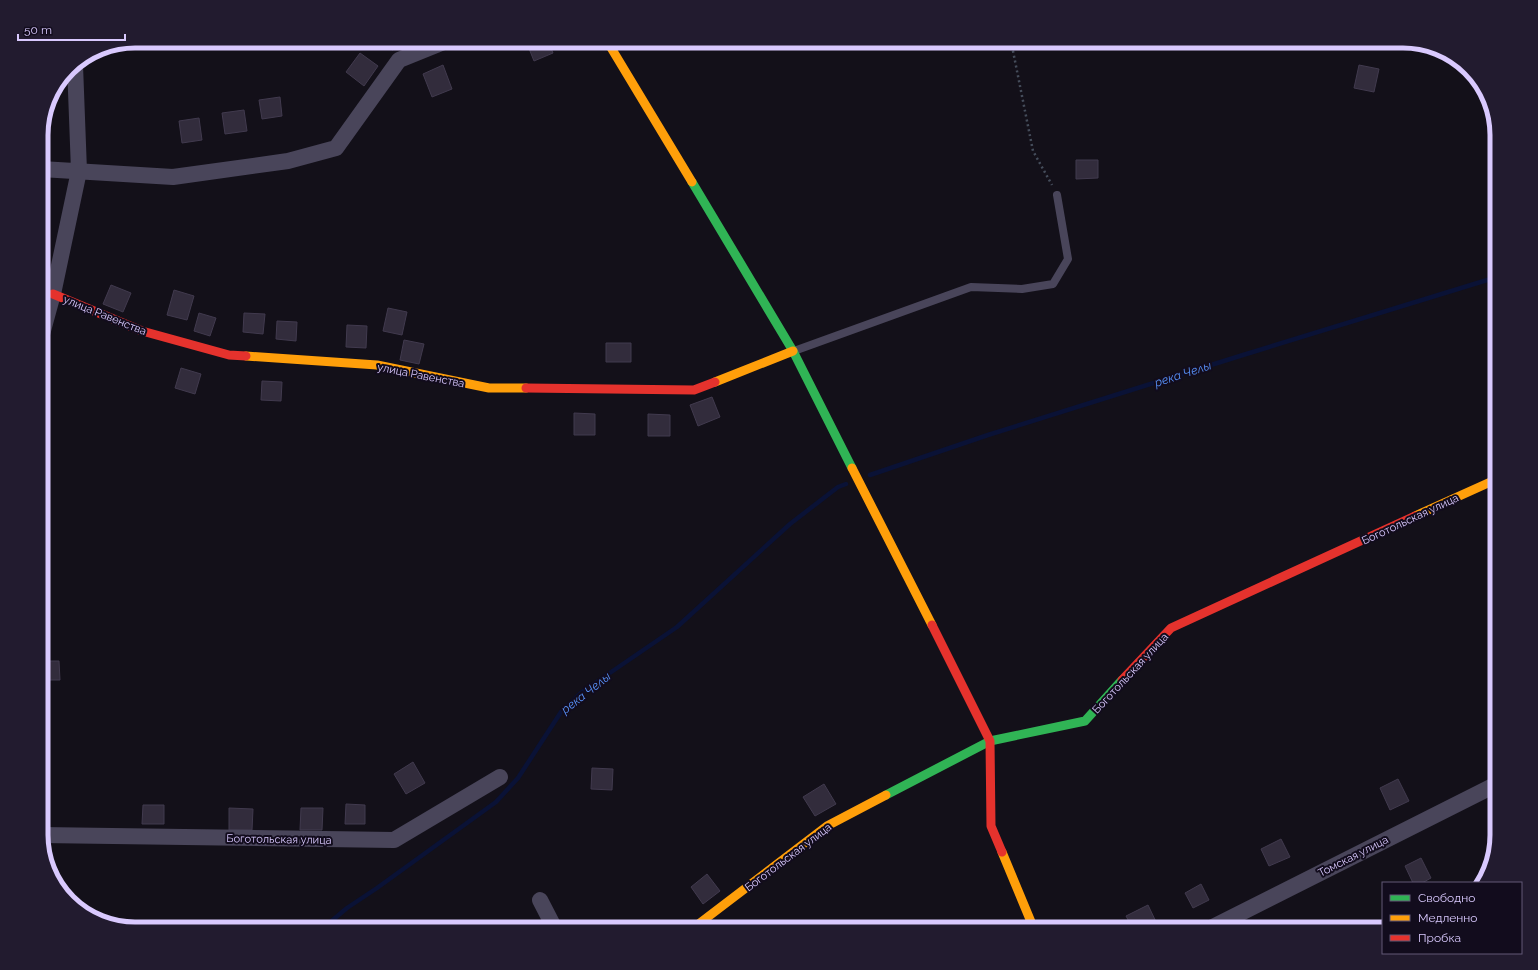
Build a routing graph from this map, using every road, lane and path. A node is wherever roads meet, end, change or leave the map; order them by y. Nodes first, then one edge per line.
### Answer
1 (429, 48) edge
2 (611, 48) edge
3 (1012, 48) edge
4 (75, 73) edge
5 (48, 169) edge
6 (79, 171) junction
7 (1057, 195) joint
8 (53, 294) junction
9 (48, 312) edge
10 (793, 351) junction
11 (1490, 482) edge
12 (990, 741) junction
13 (500, 777) dead end
14 (1490, 788) edge
15 (48, 835) edge
16 (540, 900) dead end
17 (551, 922) edge
18 (701, 922) edge
19 (1031, 922) edge
20 (1223, 922) edge

1 - 6 street
2 - 10 street
3 - 7 path
4 - 6 street
5 - 6 street
6 - 8 street
7 - 10 lane
8 - 9 street
8 - 10 street, улица Равенства
10 - 12 street
11 - 12 street, Боготольская улица
12 - 18 street, Боготольская улица
12 - 19 street
13 - 15 street, Боготольская улица
14 - 20 street, Томская улица
16 - 17 street

